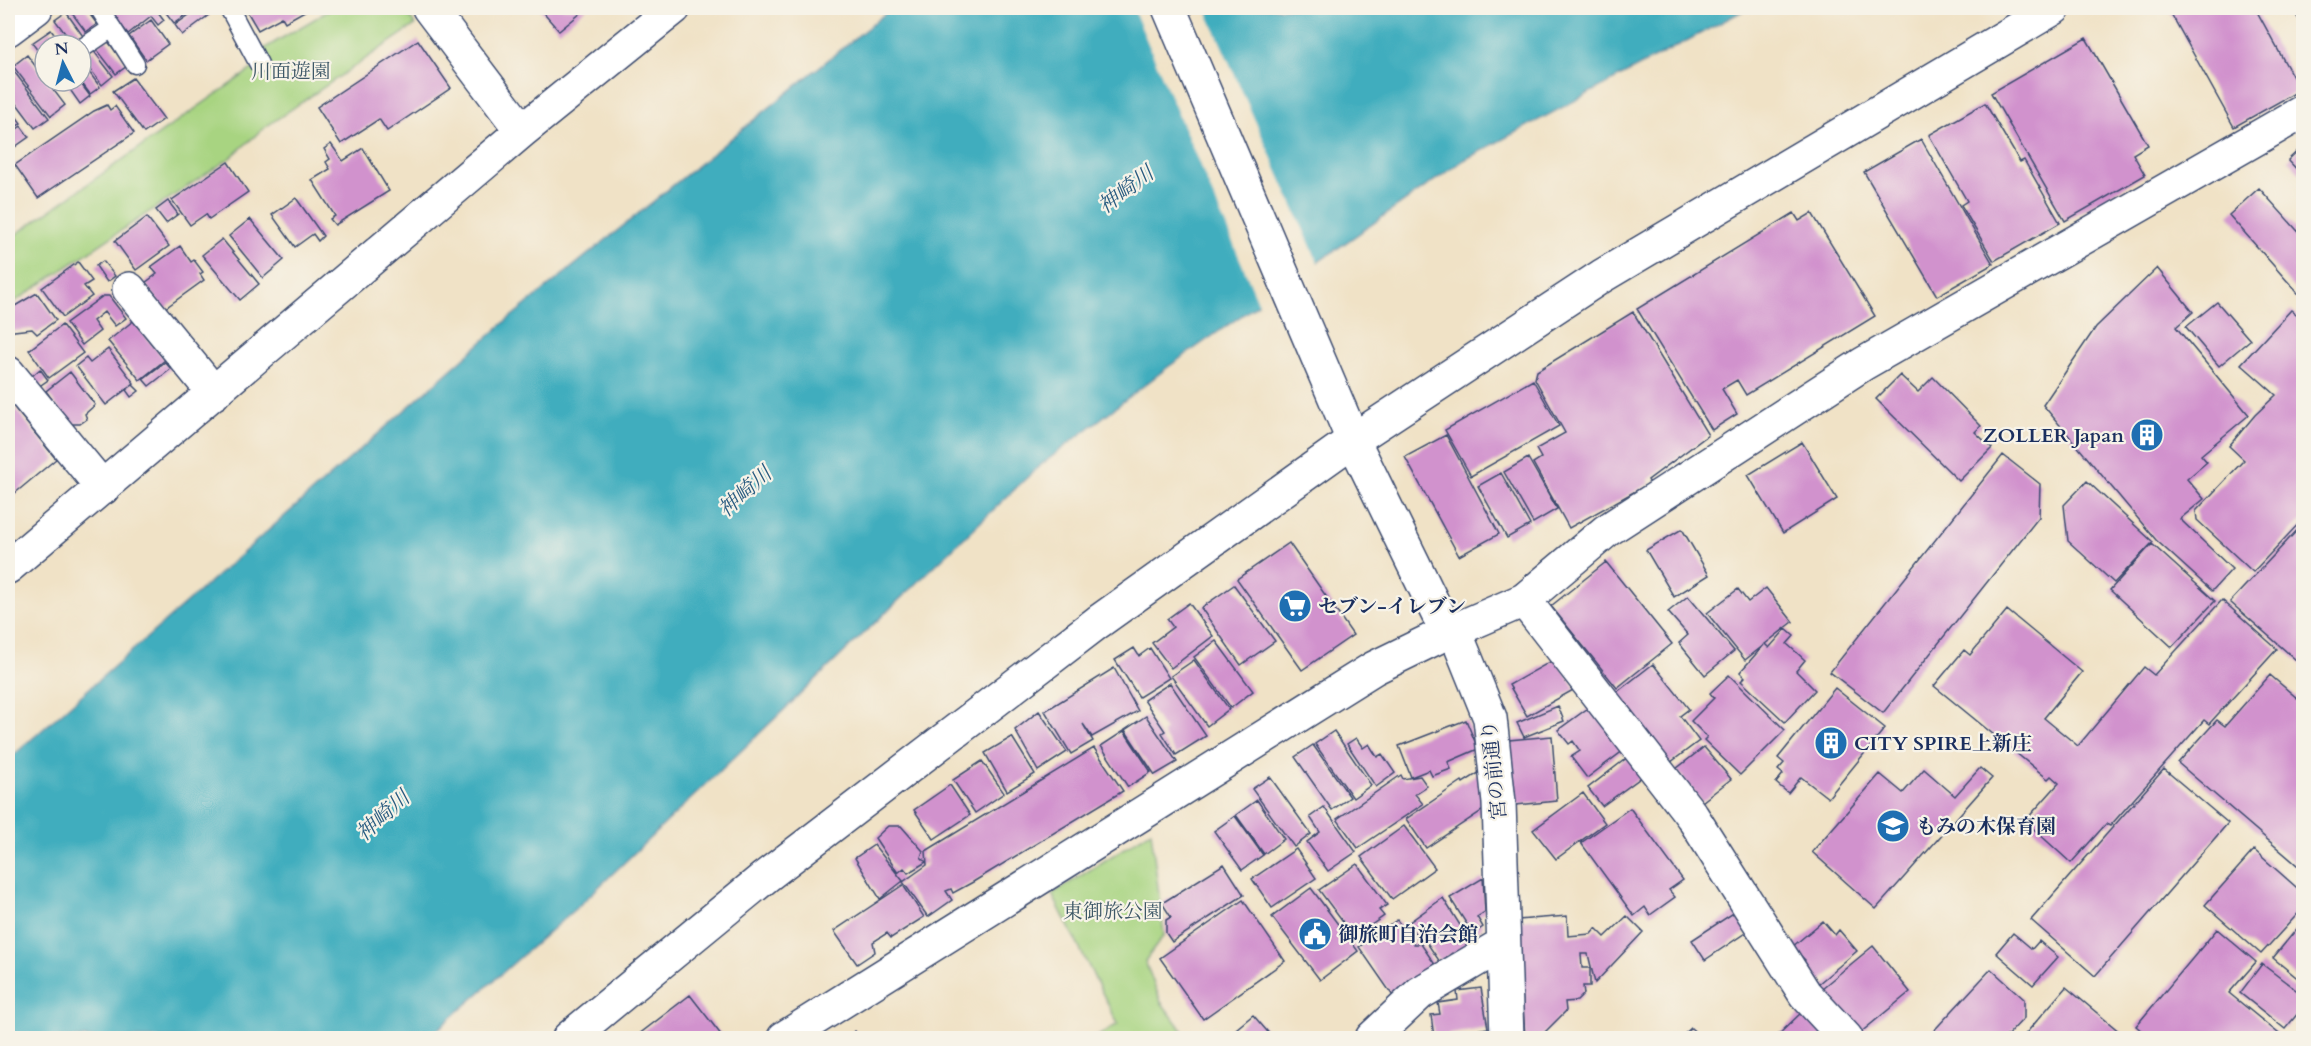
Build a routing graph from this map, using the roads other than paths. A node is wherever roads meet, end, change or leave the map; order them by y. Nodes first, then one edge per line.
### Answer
1 (36, 8) edge
2 (99, 8) edge
3 (229, 8) edge
4 (429, 8) edge
5 (674, 8) edge
6 (1169, 8) edge
7 (2054, 8) edge
8 (112, 28) junction
9 (8, 30) edge
10 (93, 41) edge
11 (135, 64) dead end
12 (259, 64) dead end
13 (2304, 111) edge
14 (522, 131) junction
15 (129, 289) dead end
16 (8, 373) edge
17 (214, 393) junction
18 (1348, 427) junction
19 (103, 488) junction
20 (8, 567) edge
21 (1524, 600) junction
22 (1454, 628) junction
23 (1503, 944) junction
24 (568, 1038) edge
25 (784, 1038) edge
26 (1372, 1038) edge
27 (1507, 1038) edge
28 (1846, 1038) edge

1 - 9 street
2 - 8 lane
3 - 12 lane
4 - 14 street
5 - 14 street
6 - 18 street, 宮の前通り
7 - 18 street
8 - 10 lane
8 - 11 lane
13 - 21 street
14 - 17 street
15 - 17 street
16 - 19 street
17 - 19 street
18 - 22 street, 宮の前通り
18 - 24 street
19 - 20 street
21 - 22 street
21 - 28 street
22 - 23 street, 宮の前通り
22 - 25 street
23 - 26 street
23 - 27 street, 宮の前通り

